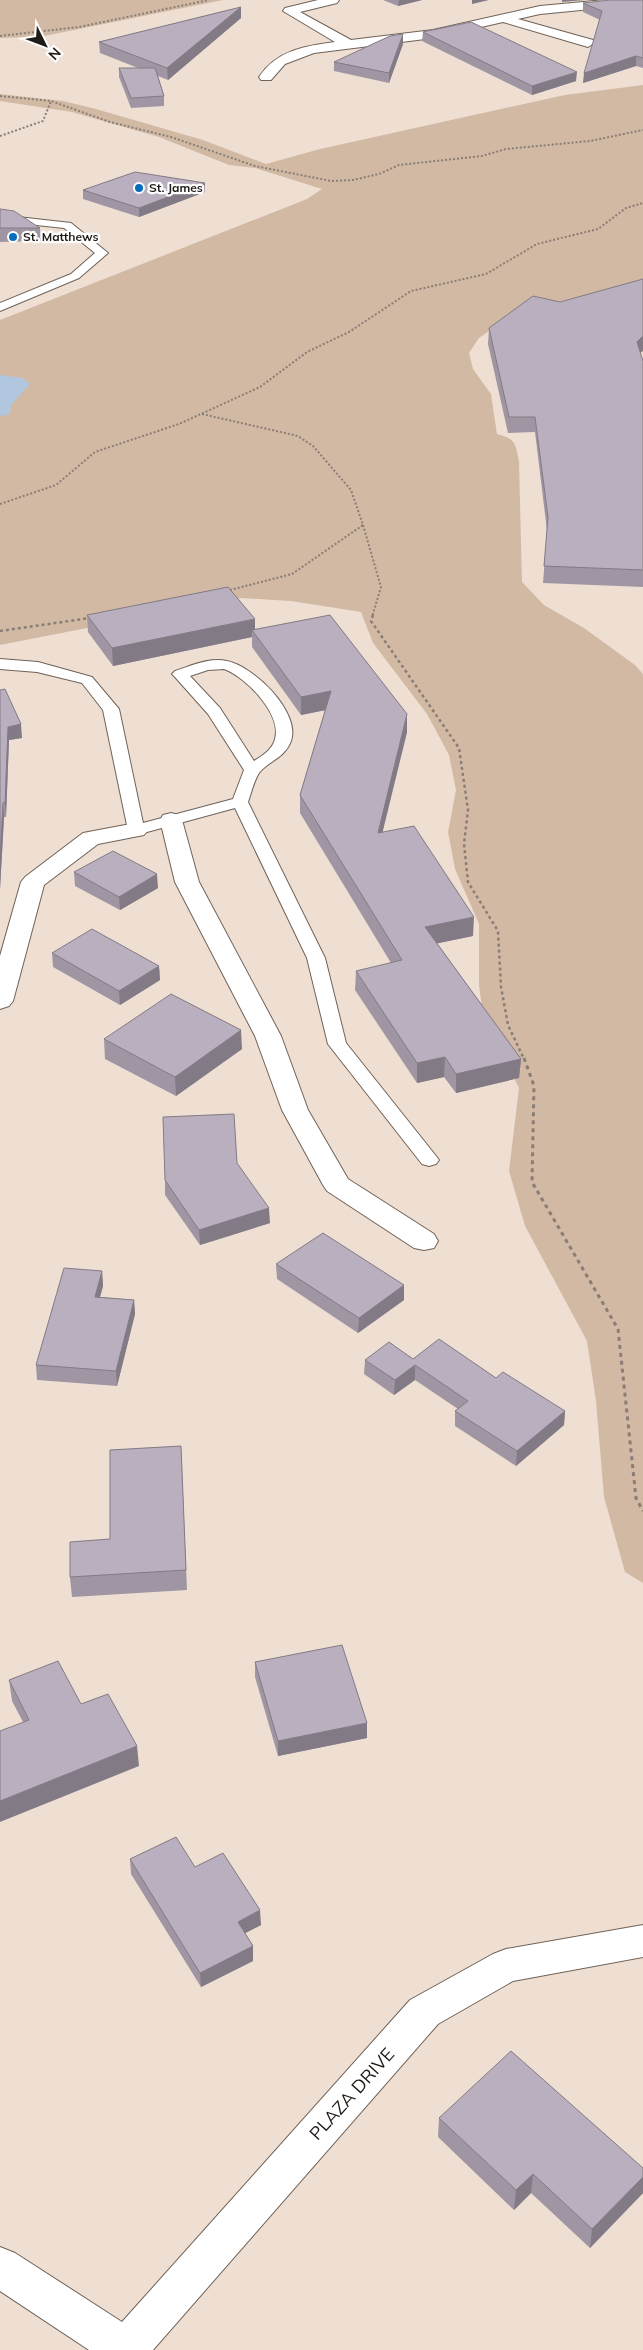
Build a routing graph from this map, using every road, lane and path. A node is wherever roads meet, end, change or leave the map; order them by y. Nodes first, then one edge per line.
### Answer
1 (209, 0) edge
2 (333, 0) edge
3 (643, 0) edge
4 (503, 18) junction
5 (0, 36) edge
6 (588, 42) dead end
7 (348, 44) junction
8 (266, 77) dead end
9 (0, 96) edge
10 (51, 101) junction
11 (643, 130) edge
12 (0, 136) edge
13 (643, 203) edge
14 (0, 218) edge
15 (0, 307) edge
16 (201, 414) junction
17 (0, 504) edge
18 (363, 524) junction
19 (217, 594) edge
20 (93, 617) edge
21 (0, 631) edge
22 (0, 664) edge
23 (252, 770) junction
24 (240, 802) junction
25 (171, 820) junction
26 (136, 830) junction
27 (0, 1001) edge
28 (428, 1160) dead end
29 (424, 1241) dead end
30 (643, 1511) edge
31 (643, 1941) edge
32 (0, 2267) edge
33 (126, 2350) edge

1 - 5 path
2 - 7 street
3 - 4 street
4 - 6 street
4 - 7 street
7 - 8 street
9 - 10 path
10 - 11 path
10 - 12 path
13 - 16 path
14 - 15 lane
16 - 17 path
16 - 18 path
18 - 19 path
18 - 30 path
20 - 21 path
22 - 26 lane
23 - 23 lane
23 - 24 lane
24 - 25 lane
24 - 28 lane
25 - 26 lane
25 - 29 street
26 - 27 street
31 - 33 street, PLAZA DRIVE
32 - 33 street

